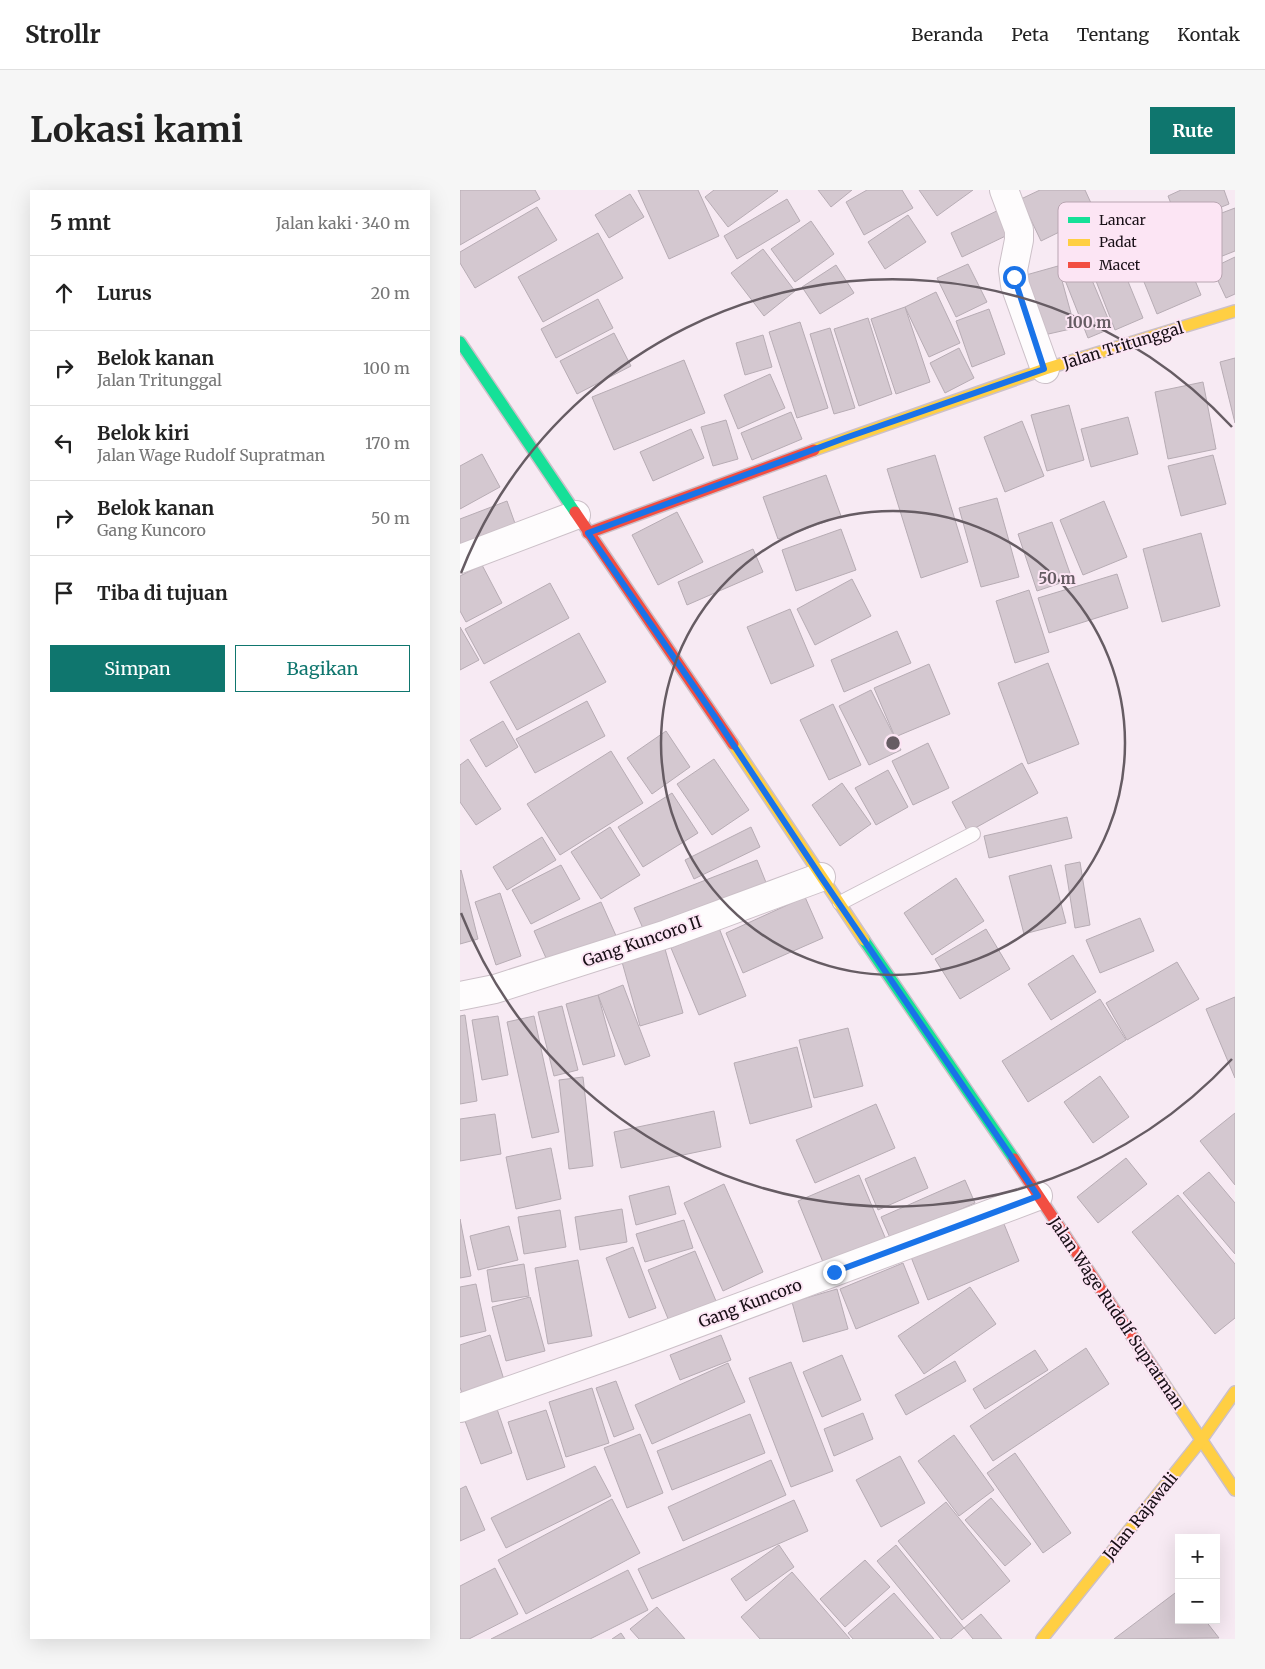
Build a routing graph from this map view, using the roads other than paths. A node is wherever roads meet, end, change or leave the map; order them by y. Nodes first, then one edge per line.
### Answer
1 (1004, 190) edge
2 (1235, 311) edge
3 (460, 342) edge
4 (1044, 369) junction
5 (582, 524) junction
6 (460, 559) edge
7 (973, 834) dead end
8 (821, 877) junction
9 (840, 903) junction
10 (460, 996) edge
11 (1038, 1196) junction
12 (1235, 1392) edge
13 (460, 1408) edge
14 (1202, 1439) junction
15 (1235, 1490) edge
16 (1042, 1639) edge

1 - 4 street
2 - 4 main road, Jalan Tritunggal
3 - 5 main road, Jalan Wage Rudolf Supratman
4 - 5 main road, Jalan Tritunggal
5 - 6 street
5 - 8 main road, Jalan Wage Rudolf Supratman
7 - 9 lane
8 - 9 main road, Jalan Wage Rudolf Supratman
8 - 10 street, Gang Kuncoro II
9 - 11 main road, Jalan Wage Rudolf Supratman
11 - 13 street, Gang Kuncoro
11 - 14 main road, Jalan Wage Rudolf Supratman
12 - 14 main road, Jalan Rajawali
14 - 15 main road, Jalan Wage Rudolf Supratman
14 - 16 main road, Jalan Rajawali

